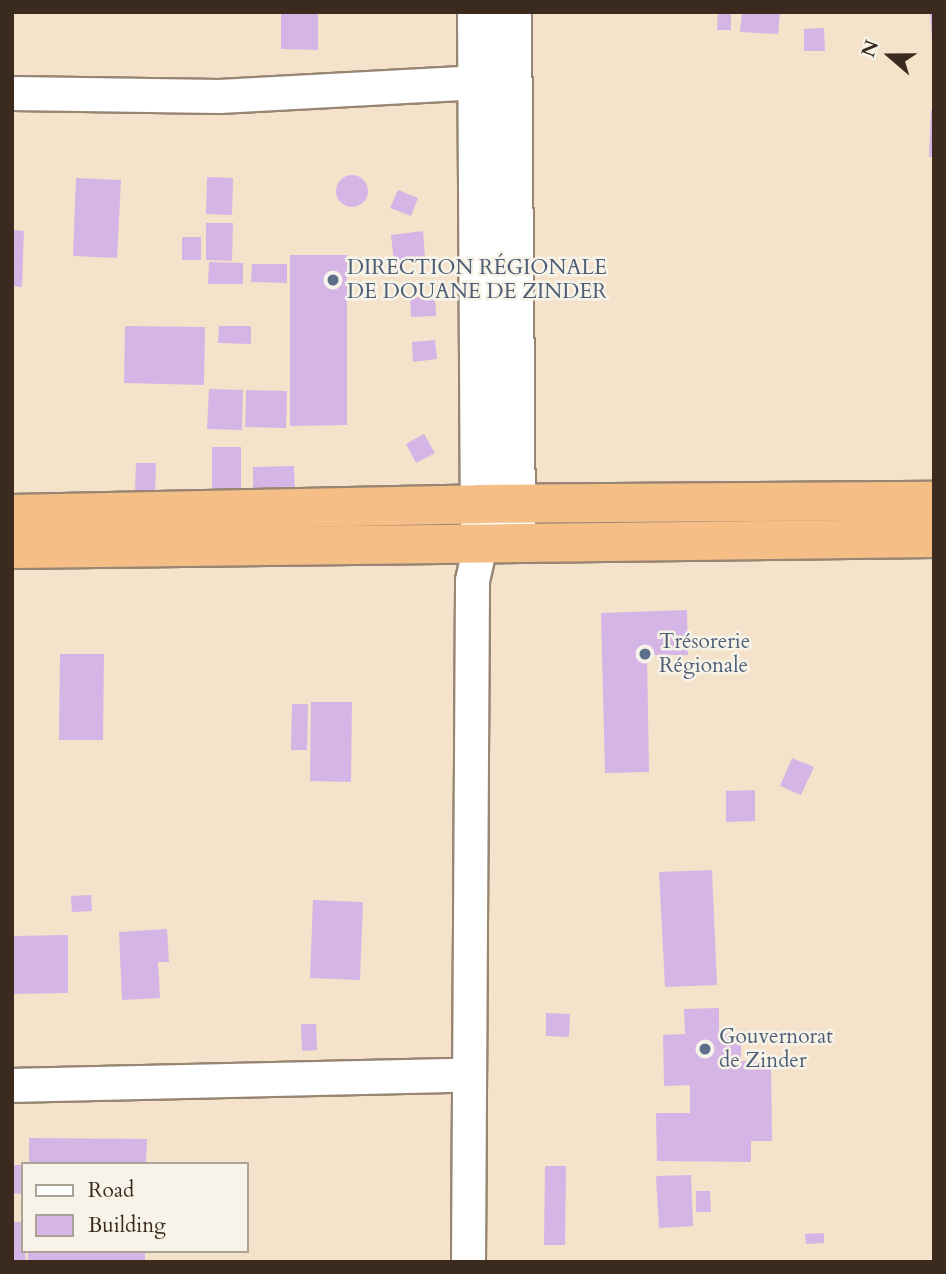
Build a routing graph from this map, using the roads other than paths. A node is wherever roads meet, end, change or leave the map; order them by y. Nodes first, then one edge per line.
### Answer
1 (477, 12) edge
2 (512, 12) edge
3 (475, 82) junction
4 (12, 93) edge
5 (934, 501) edge
6 (498, 503) junction
7 (12, 514) edge
8 (934, 538) edge
9 (12, 549) edge
10 (489, 557) junction
11 (466, 1075) junction
12 (12, 1085) edge
13 (468, 1262) edge

1 - 3 street
2 - 6 street
3 - 4 street
3 - 6 street
5 - 6 highway
6 - 7 highway
6 - 10 street
8 - 10 highway
9 - 10 highway
10 - 11 street
11 - 12 street
11 - 13 street

